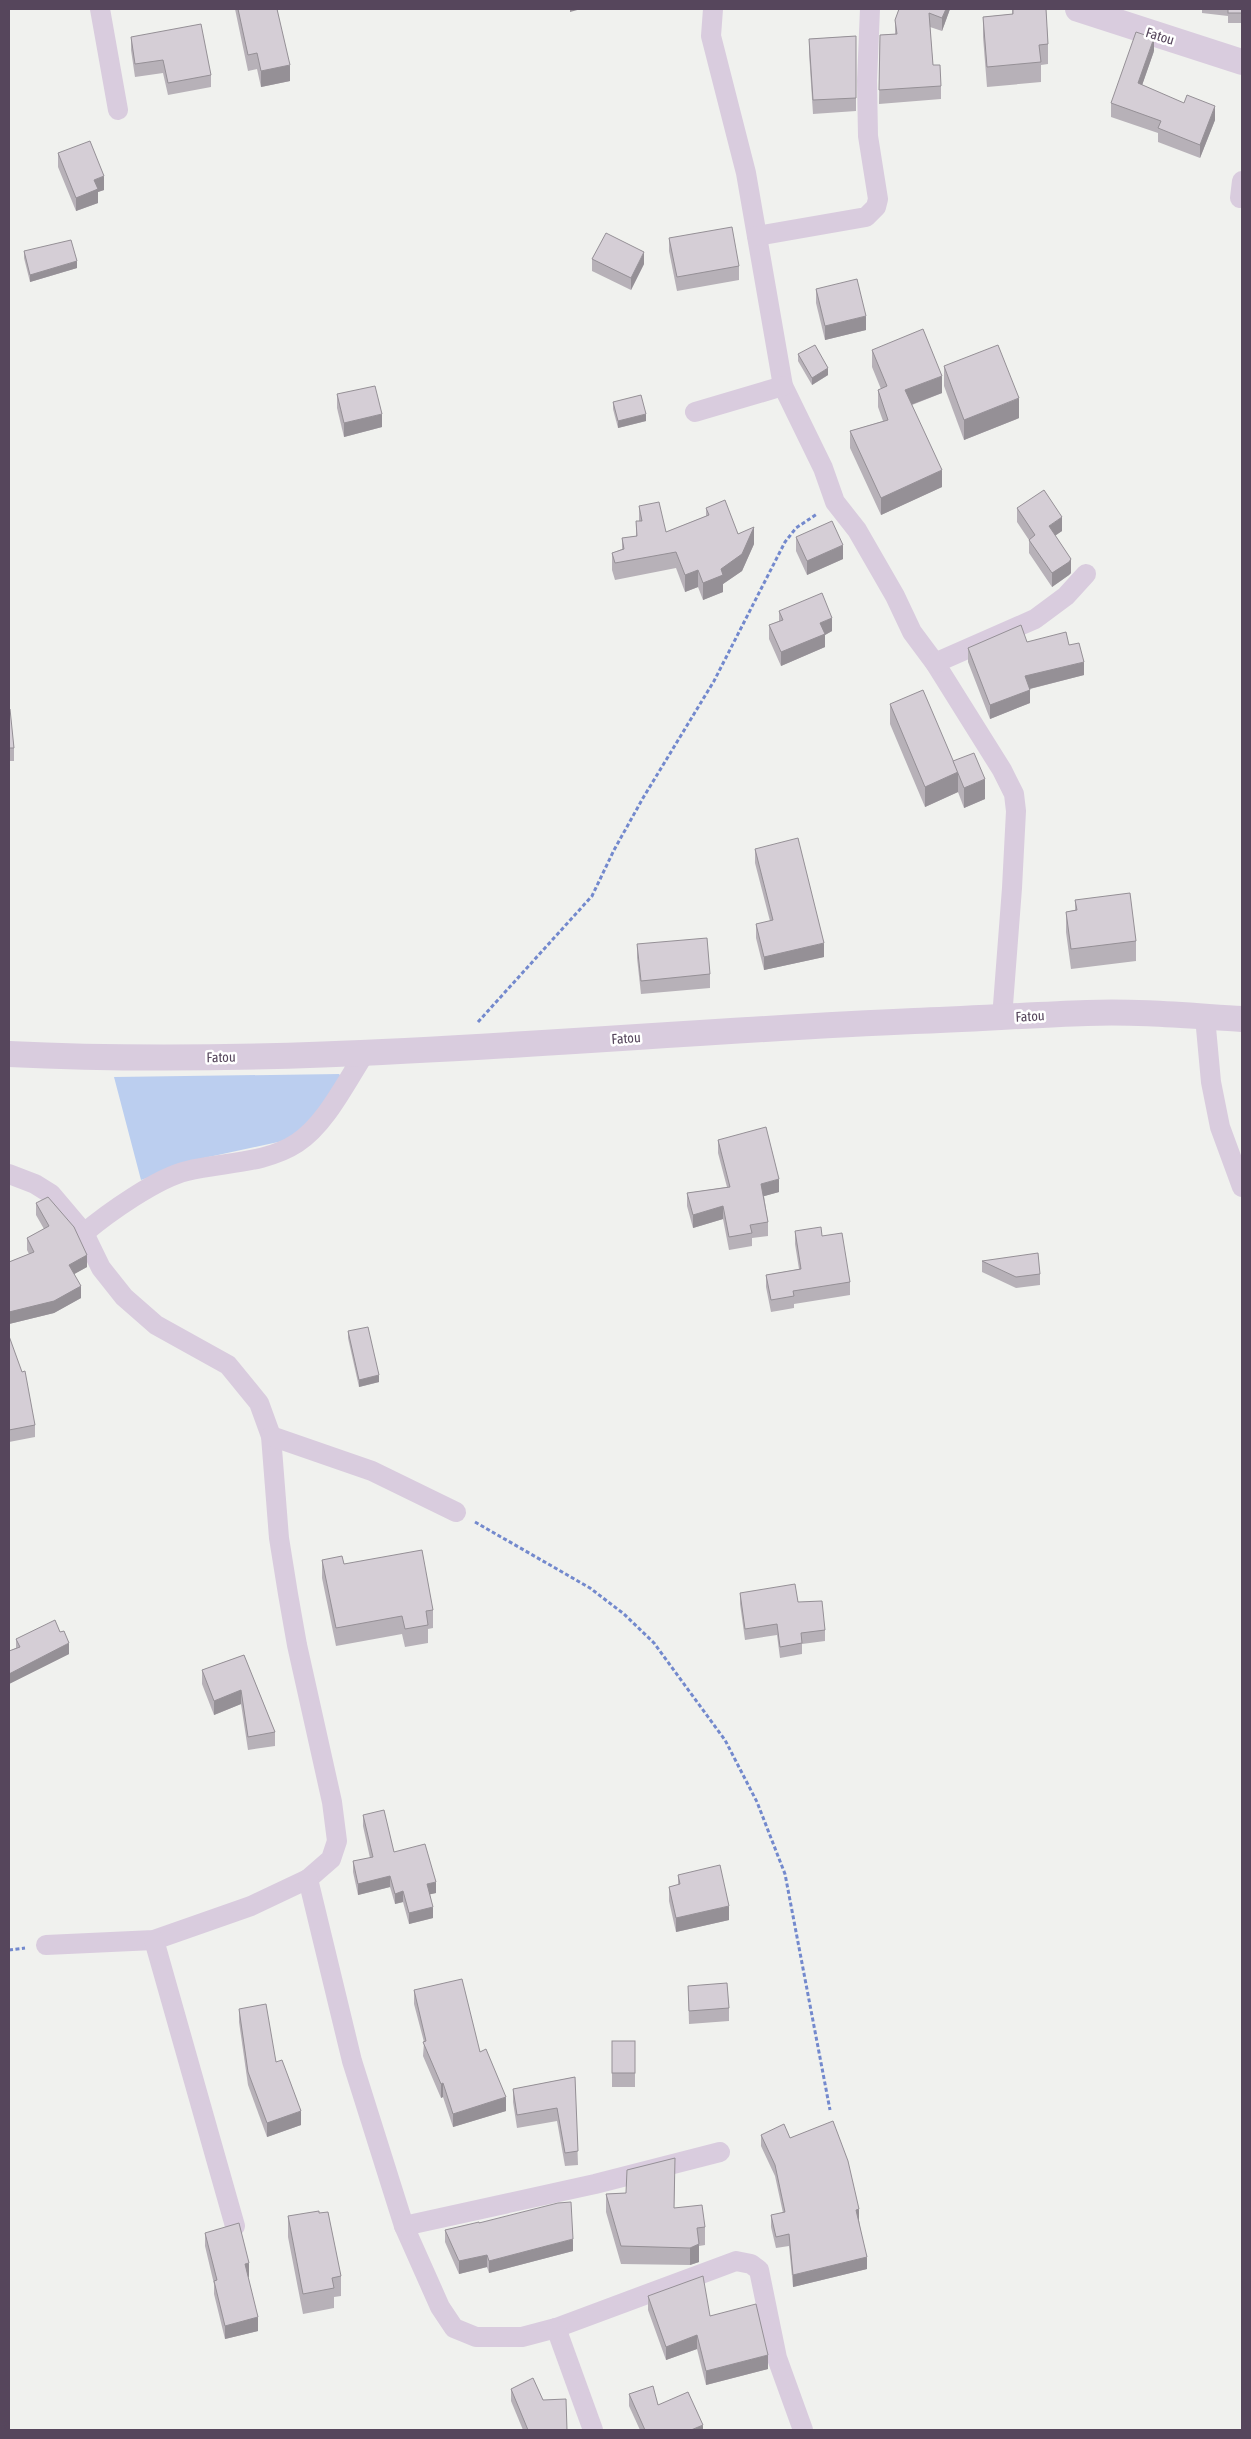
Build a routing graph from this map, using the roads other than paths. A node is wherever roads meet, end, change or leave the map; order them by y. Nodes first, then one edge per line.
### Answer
1 (100, 9) edge
2 (713, 9) edge
3 (870, 9) edge
4 (1078, 9) edge
5 (1242, 62) edge
6 (118, 110) dead end
7 (757, 236) junction
8 (783, 386) junction
9 (695, 412) dead end
10 (1086, 574) dead end
11 (935, 663) junction
12 (1205, 1016) junction
13 (1002, 1018) junction
14 (1242, 1018) edge
15 (365, 1053) junction
16 (9, 1054) edge
17 (9, 1174) edge
18 (1242, 1187) edge
19 (84, 1234) junction
20 (271, 1436) junction
21 (456, 1512) road end
22 (308, 1879) junction
23 (154, 1940) junction
24 (46, 1945) dead end
25 (720, 2152) dead end
26 (235, 2226) edge
27 (404, 2226) junction
28 (556, 2328) junction
29 (593, 2430) edge
30 (804, 2430) edge

1 - 6 street
2 - 7 street
3 - 7 street
4 - 5 street, Fatou
7 - 8 street
8 - 9 street
8 - 11 street
10 - 11 street
11 - 13 street
12 - 13 street, Fatou
12 - 14 street, Fatou
12 - 18 street
13 - 15 street, Fatou
15 - 16 street, Fatou
15 - 19 street
17 - 19 street
19 - 20 street
20 - 21 street
20 - 22 street
22 - 23 street
22 - 27 street
23 - 24 street
23 - 26 street
25 - 27 street
27 - 28 street
28 - 29 street
28 - 30 street

